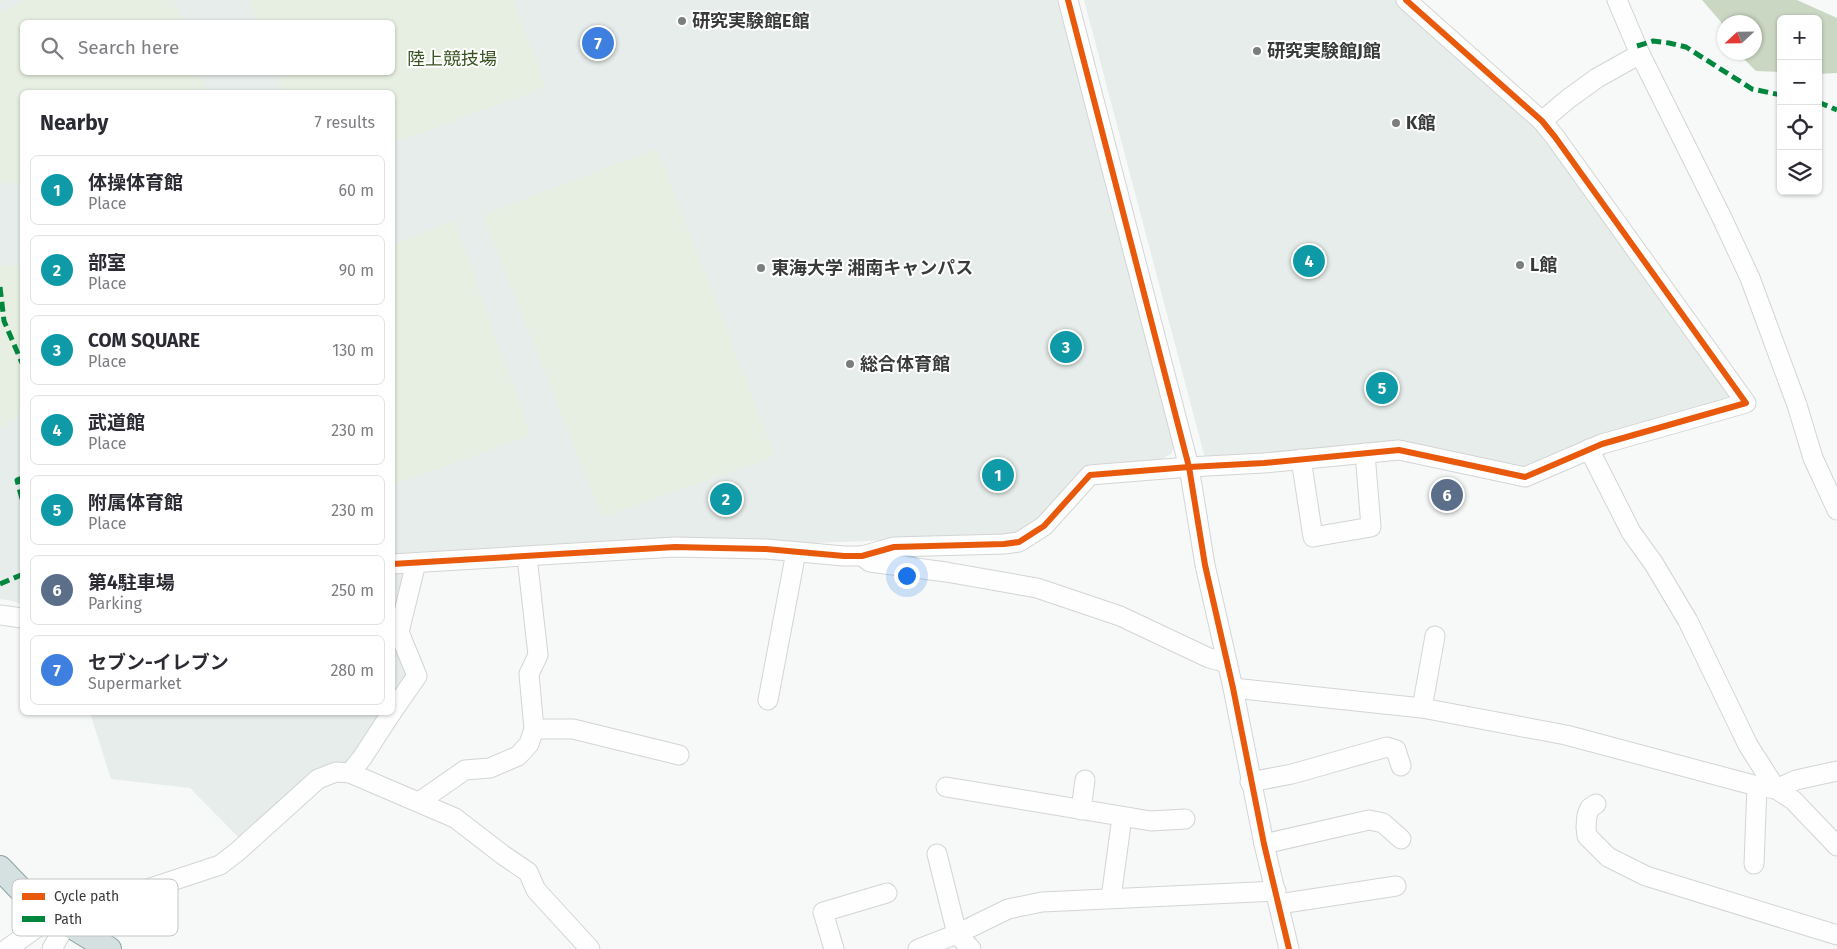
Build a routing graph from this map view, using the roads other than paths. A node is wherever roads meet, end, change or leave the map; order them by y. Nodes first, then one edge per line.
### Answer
1 (1068, 0) edge
2 (1406, 0) edge
3 (1617, 0) edge
4 (1640, 54) junction
5 (1542, 121) junction
6 (1589, 449) junction
7 (1365, 453) junction
8 (1301, 459) junction
9 (1189, 467) junction
10 (1837, 510) edge
11 (796, 552) junction
12 (862, 556) junction
13 (527, 557) junction
14 (416, 563) junction
15 (395, 564) edge
16 (0, 614) edge
17 (20, 618) edge
18 (1436, 636) dead end
19 (1227, 663) junction
20 (1233, 688) junction
21 (768, 700) dead end
22 (395, 708) edge
23 (1422, 708) junction
24 (390, 715) edge
25 (534, 729) junction
26 (678, 755) dead end
27 (1401, 766) dead end
28 (1837, 771) edge
29 (350, 773) junction
30 (1085, 780) dead end
31 (1250, 782) junction
32 (946, 786) dead end
33 (1757, 786) junction
34 (1776, 789) junction
35 (419, 802) junction
36 (1596, 804) dead end
37 (1081, 810) junction
38 (1122, 817) junction
39 (1185, 819) dead end
40 (1401, 839) dead end
41 (1264, 844) junction
42 (1837, 846) edge
43 (936, 854) dead end
44 (1754, 864) dead end
45 (0, 868) edge
46 (178, 879) edge
47 (12, 881) edge
48 (1396, 886) dead end
49 (887, 893) dead end
50 (1111, 898) junction
51 (1278, 898) junction
52 (957, 934) junction
53 (1837, 935) edge
54 (25, 936) edge
55 (55, 936) edge
56 (88, 936) edge
57 (7, 949) edge
58 (52, 949) edge
59 (109, 949) edge
60 (590, 949) edge
61 (834, 949) edge
62 (918, 949) edge
63 (970, 949) edge
64 (1289, 949) edge

1 - 9 street
2 - 5 street
3 - 4 street
4 - 5 street
4 - 10 street
5 - 6 street
6 - 7 street
6 - 34 street
7 - 8 street
7 - 8 street
8 - 9 street
9 - 12 street
9 - 19 street
11 - 12 street
11 - 13 street
11 - 21 street
12 - 19 street
13 - 14 street
13 - 25 street
14 - 15 street
14 - 22 street
16 - 17 street
18 - 23 street
19 - 20 street
20 - 23 street
20 - 31 street
23 - 33 street
24 - 29 street
25 - 26 street
25 - 35 street
27 - 31 street
28 - 34 street
29 - 35 street
29 - 46 street
30 - 37 street
31 - 41 street
32 - 37 street
33 - 34 street
33 - 44 street
34 - 42 street
35 - 60 street
36 - 53 street
37 - 38 street
38 - 39 street
38 - 50 street
40 - 41 street
41 - 51 street
43 - 52 street
45 - 47 main road
48 - 51 street
49 - 61 street
50 - 51 street
50 - 52 street
51 - 64 street
52 - 62 street
52 - 63 street
54 - 57 street
55 - 58 street
56 - 59 main road

